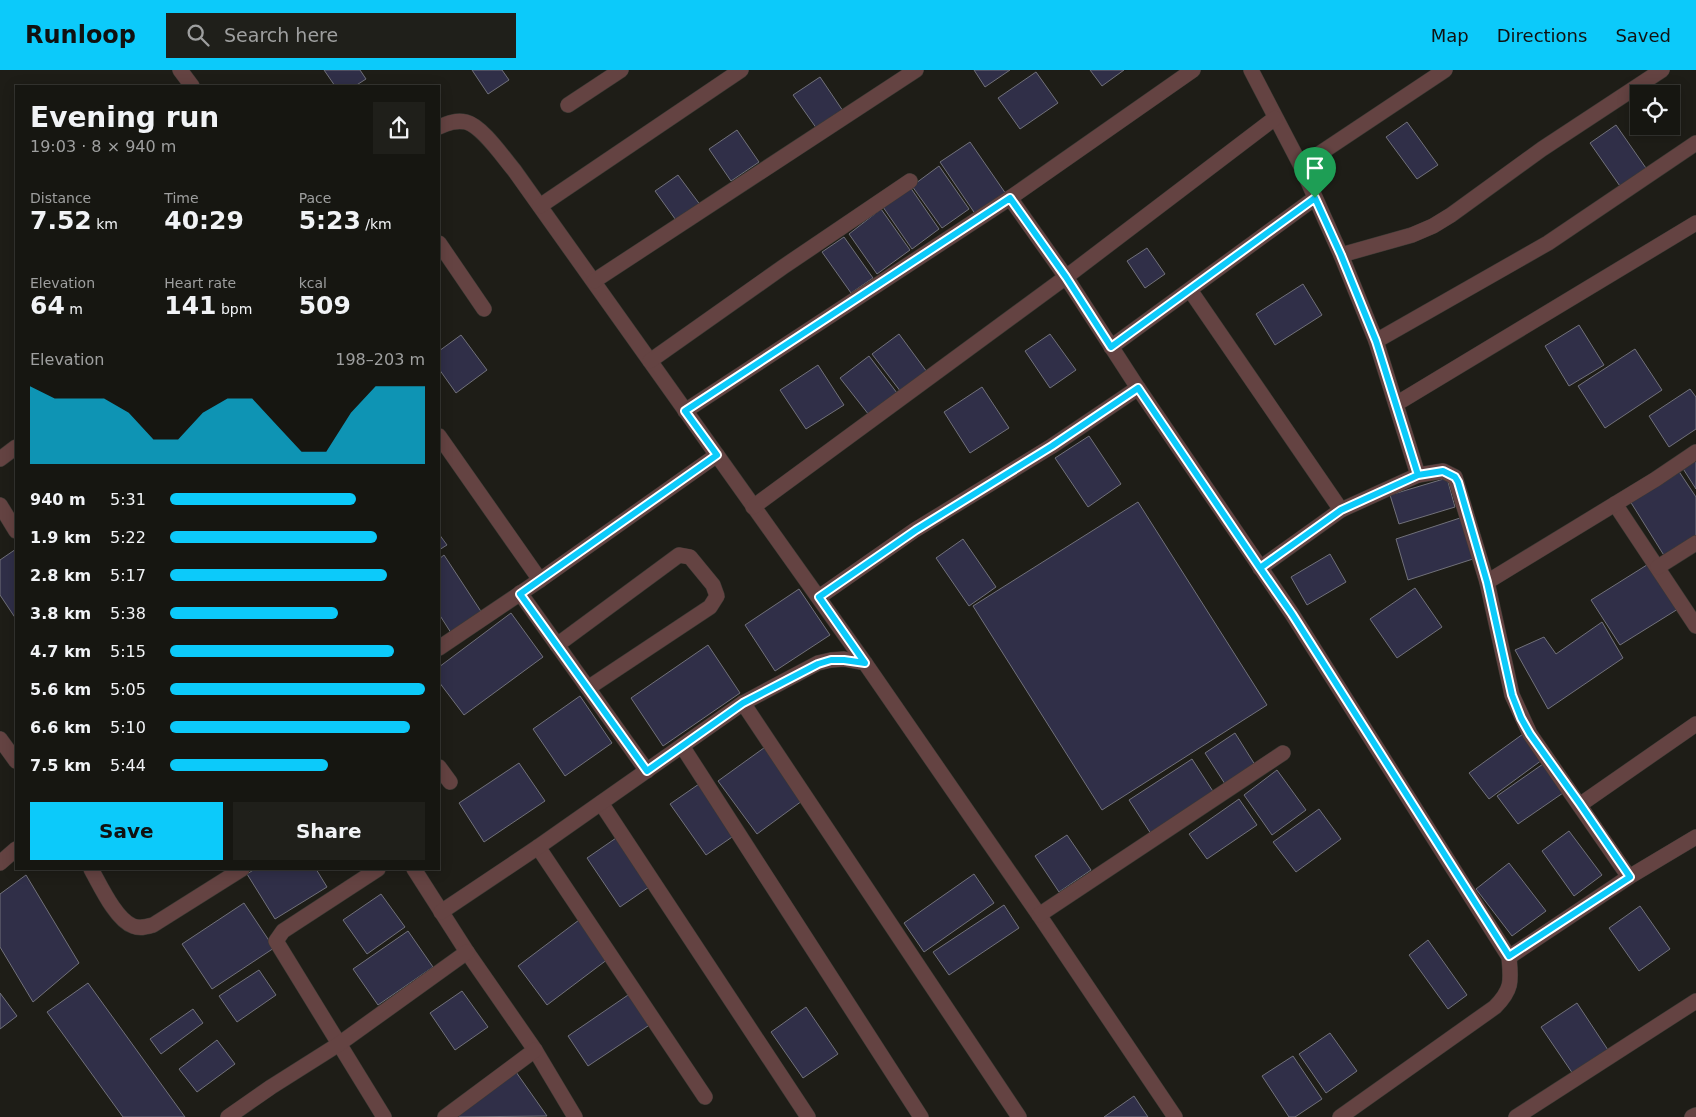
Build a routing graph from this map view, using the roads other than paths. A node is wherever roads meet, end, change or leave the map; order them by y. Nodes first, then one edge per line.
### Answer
1 (180, 70) edge
2 (621, 70) edge
3 (741, 70) edge
4 (916, 70) edge
5 (1193, 70) edge
6 (1251, 70) edge
7 (1446, 70) edge
8 (1662, 70) edge
9 (191, 85) edge
10 (568, 105) dead end
11 (1275, 118) junction
12 (440, 127) edge
13 (1696, 143) edge
14 (1301, 166) junction
15 (910, 181) dead end
16 (1010, 198) junction
17 (1315, 198) junction
18 (540, 206) junction
19 (1696, 223) edge
20 (440, 245) edge
21 (1341, 255) junction
22 (1066, 277) junction
23 (594, 281) junction
24 (1190, 290) junction
25 (484, 309) dead end
26 (1376, 341) junction
27 (1111, 347) junction
28 (650, 361) junction
29 (1138, 388) junction
30 (1396, 404) junction
31 (685, 411) junction
32 (440, 437) edge
33 (15, 448) edge
34 (1696, 452) edge
35 (717, 455) junction
36 (0, 459) edge
37 (1418, 475) junction
38 (1615, 504) junction
39 (0, 505) edge
40 (753, 507) junction
41 (1341, 510) junction
42 (15, 529) edge
43 (1696, 543) edge
44 (1658, 567) junction
45 (1260, 568) junction
46 (540, 580) junction
47 (1487, 582) junction
48 (520, 594) junction
49 (819, 597) junction
50 (1696, 626) edge
51 (557, 645) junction
52 (440, 647) edge
53 (865, 663) junction
54 (588, 688) junction
55 (743, 703) junction
56 (1696, 724) edge
57 (0, 738) edge
58 (682, 746) junction
59 (1283, 753) dead end
60 (15, 760) edge
61 (440, 768) edge
62 (647, 771) junction
63 (450, 782) dead end
64 (601, 803) junction
65 (1580, 804) junction
66 (1696, 837) edge
67 (538, 848) junction
68 (15, 850) edge
69 (0, 863) edge
70 (92, 870) edge
71 (240, 870) edge
72 (376, 870) edge
73 (415, 870) edge
74 (1630, 877) junction
75 (441, 912) junction
76 (1039, 915) junction
77 (467, 952) junction
78 (1509, 956) junction
79 (1696, 1001) edge
80 (339, 1044) junction
81 (535, 1050) junction
82 (705, 1097) dead end
83 (1696, 1115) edge
84 (228, 1117) edge
85 (384, 1117) edge
86 (445, 1117) edge
87 (574, 1117) edge
88 (808, 1117) edge
89 (921, 1117) edge
90 (1019, 1117) edge
91 (1175, 1117) edge
92 (1340, 1117) edge
93 (1516, 1117) edge
94 (1692, 1117) edge

1 - 9 street
2 - 10 street
3 - 18 street
4 - 23 street
5 - 16 street
6 - 11 street
7 - 14 street
8 - 21 street
11 - 14 street
11 - 22 street
12 - 18 street
13 - 26 street
14 - 17 street
15 - 28 street
16 - 22 street
16 - 31 street
17 - 21 street
17 - 24 street
18 - 23 street
19 - 30 street
20 - 25 street
21 - 26 street
22 - 27 street
22 - 40 street
23 - 28 street
24 - 27 street
24 - 41 street
26 - 30 street
27 - 29 street
28 - 31 street
29 - 45 street
29 - 49 street
30 - 37 street
31 - 35 street
32 - 46 street
33 - 36 street
34 - 38 street
35 - 40 street
35 - 46 street
37 - 41 street
37 - 47 street
38 - 44 street
38 - 47 street
39 - 42 street
40 - 49 street
41 - 45 street
43 - 44 street
44 - 50 street
45 - 78 street
46 - 48 street
47 - 65 street
48 - 51 street
48 - 52 street
49 - 53 street
51 - 54 street
51 - 54 street
53 - 55 street
53 - 76 street
54 - 62 street
55 - 58 street
55 - 90 street
56 - 65 street
57 - 60 street
58 - 62 street
58 - 89 street
59 - 76 street
61 - 63 street
62 - 64 street
64 - 67 street
64 - 88 street
65 - 74 street
66 - 74 street
67 - 75 street
67 - 82 street
68 - 69 street
70 - 71 street
72 - 80 street
73 - 75 street
74 - 78 street
75 - 77 street
76 - 91 street
77 - 80 street
77 - 81 street
78 - 92 street
79 - 93 street
80 - 84 street
80 - 85 street
81 - 86 street
81 - 87 street
83 - 94 street

